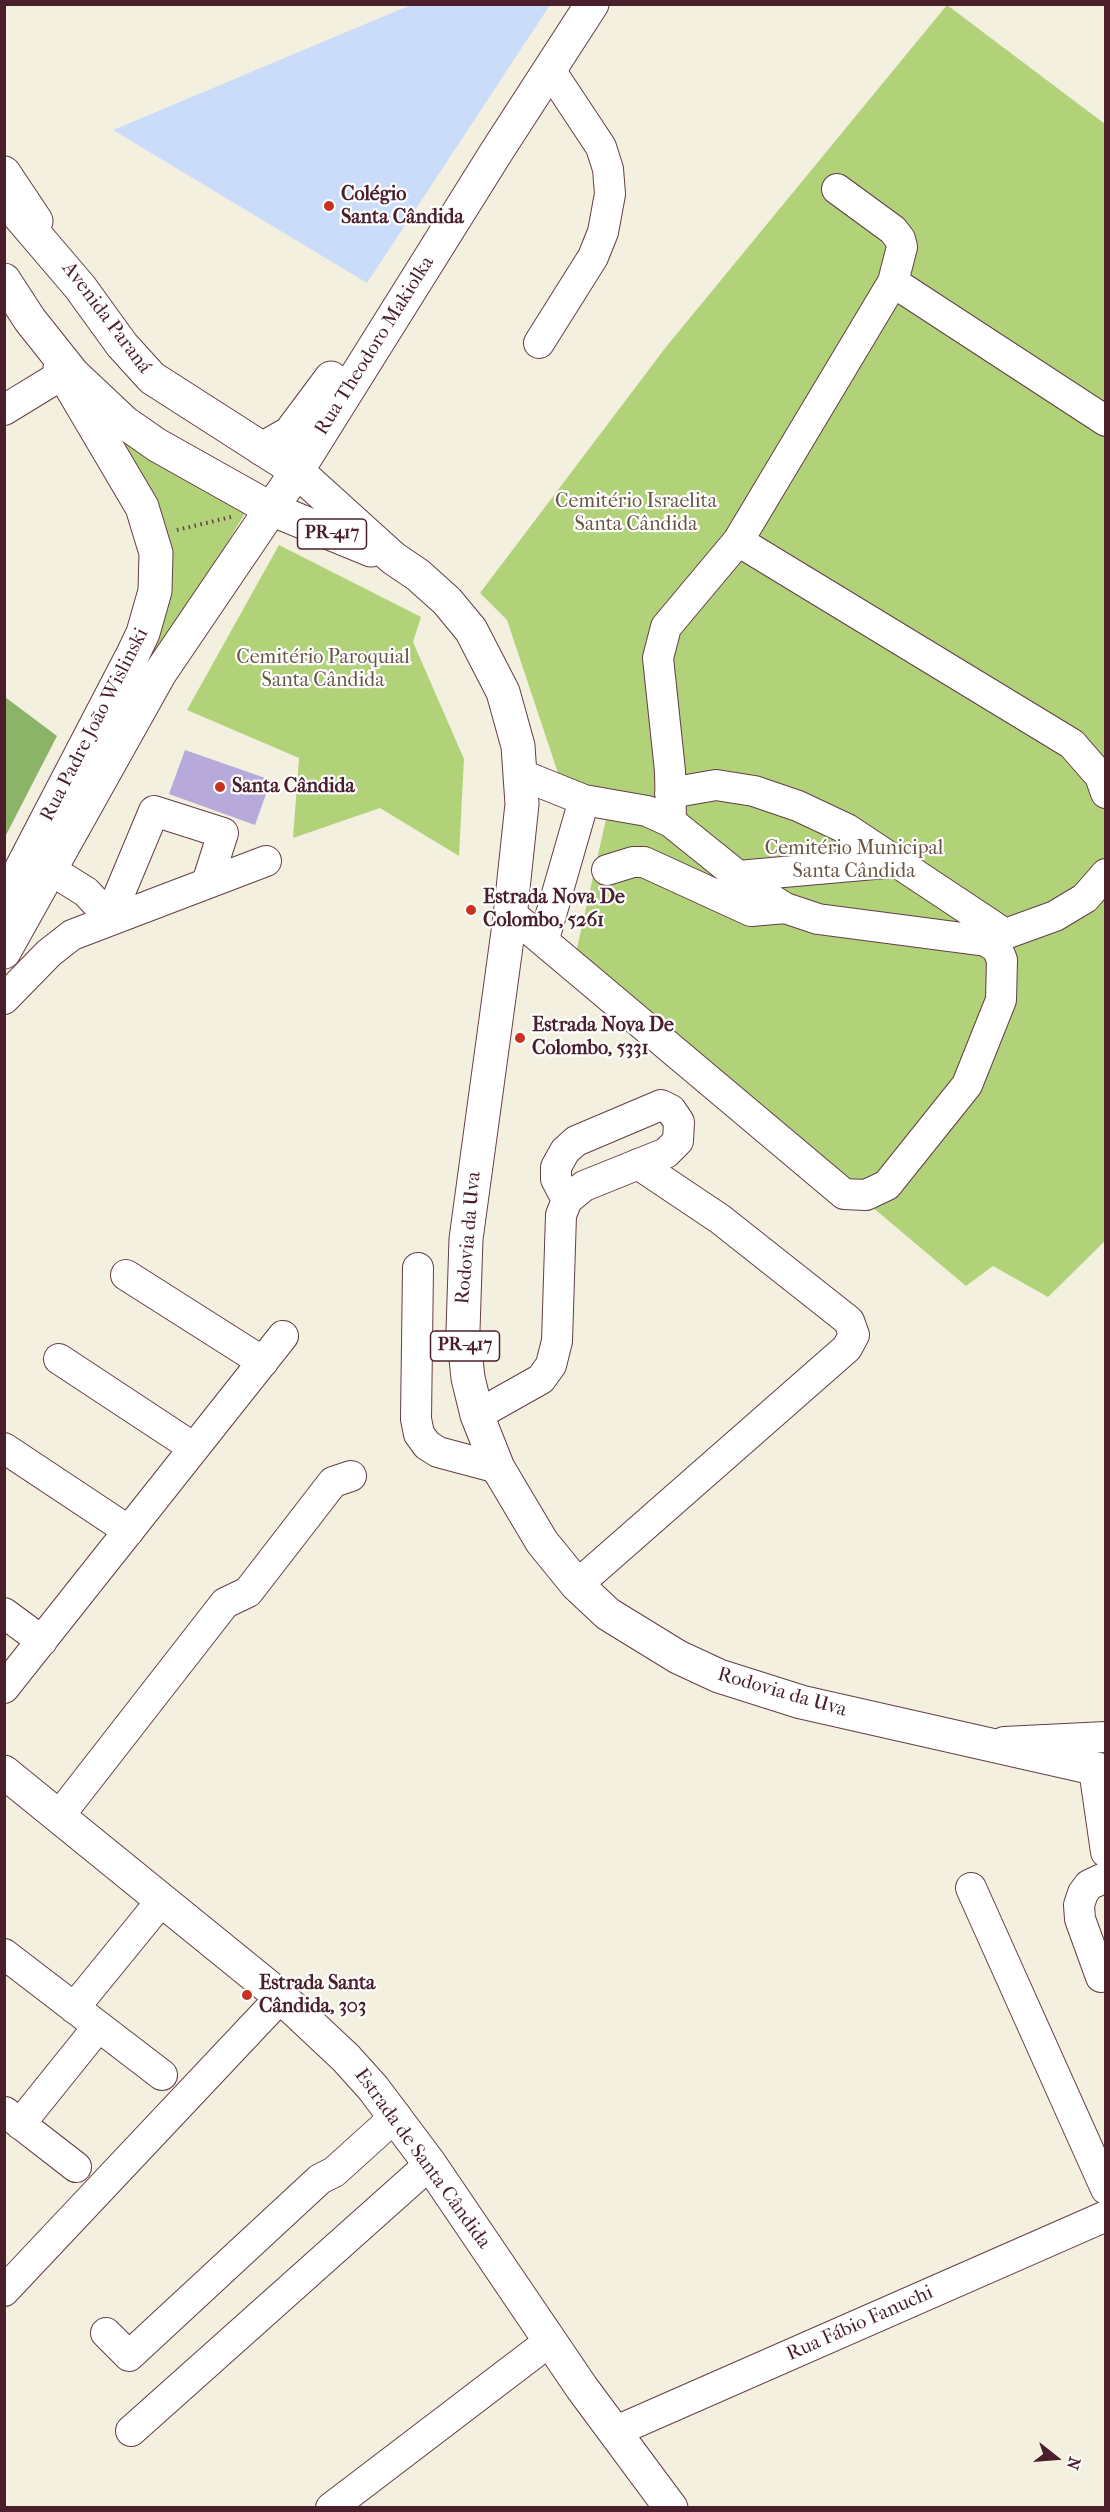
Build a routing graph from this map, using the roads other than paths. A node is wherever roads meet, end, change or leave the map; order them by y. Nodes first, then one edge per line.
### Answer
1 (592, 4) edge
2 (550, 70) junction
3 (497, 151) junction
4 (4, 173) edge
5 (837, 189) dead end
6 (4, 198) edge
7 (4, 280) edge
8 (893, 282) junction
9 (80, 288) junction
10 (30, 320) junction
11 (540, 343) dead end
12 (63, 374) junction
13 (4, 410) edge
14 (1106, 421) edge
15 (261, 449) junction
16 (297, 471) junction
17 (271, 509) junction
18 (738, 541) junction
19 (393, 558) junction
20 (82, 752) junction
21 (522, 775) junction
22 (1106, 793) edge
23 (584, 800) junction
24 (671, 808) junction
25 (266, 861) dead end
26 (897, 862) junction
27 (51, 870) junction
28 (607, 870) dead end
29 (1106, 874) edge
30 (738, 876) junction
31 (127, 877) junction
32 (207, 884) junction
33 (86, 892) junction
34 (4, 902) edge
35 (785, 908) junction
36 (510, 913) junction
37 (108, 921) junction
38 (995, 938) junction
39 (544, 939) junction
40 (4, 952) edge
41 (4, 999) edge
42 (638, 1164) junction
43 (567, 1200) junction
44 (418, 1268) dead end
45 (126, 1275) dead end
46 (284, 1336) dead end
47 (60, 1359) dead end
48 (263, 1362) junction
49 (477, 1415) junction
50 (4, 1448) edge
51 (195, 1448) junction
52 (498, 1468) junction
53 (351, 1476) dead end
54 (129, 1531) junction
55 (578, 1585) junction
56 (4, 1613) edge
57 (42, 1641) junction
58 (4, 1688) edge
59 (1106, 1737) edge
60 (976, 1743) junction
61 (1100, 1770) edge
62 (4, 1772) edge
63 (59, 1816) junction
64 (1106, 1852) edge
65 (1106, 1877) edge
66 (970, 1888) dead end
67 (162, 1900) junction
68 (4, 1954) edge
69 (1101, 1977) dead end
70 (281, 1997) junction
71 (74, 2008) junction
72 (98, 2028) junction
73 (162, 2075) dead end
74 (396, 2116) junction
75 (12, 2118) edge
76 (430, 2164) junction
77 (76, 2167) dead end
78 (1106, 2189) edge
79 (1106, 2216) edge
80 (4, 2291) edge
81 (106, 2333) dead end
82 (550, 2341) junction
83 (130, 2431) dead end
84 (614, 2432) junction
85 (662, 2505) edge
86 (331, 2508) edge

1 - 2 main road, Rua Theodoro Makiolka
2 - 3 main road, Rua Theodoro Makiolka
2 - 11 street
3 - 15 main road, Rua Theodoro Makiolka
3 - 16 main road, Rua Theodoro Makiolka
4 - 9 main road, Avenida Paraná
5 - 8 street
6 - 9 main road
7 - 10 main road
8 - 14 street
8 - 18 street
9 - 15 main road, Avenida Paraná
10 - 12 main road, Rua Padre João Wislinski
10 - 17 main road
12 - 13 street
12 - 20 main road, Rua Padre João Wislinski
15 - 16 main road, Avenida Paraná
16 - 17 main road, Rua Theodoro Makiolka
16 - 19 main road, Rodovia da Uva / PR-417
17 - 19 main road, Rodovia da Uva / PR-417
17 - 27 main road, Rua Padre João Wislinski
18 - 22 street
18 - 24 street
19 - 21 main road, Rodovia da Uva / PR-417
20 - 27 main road
20 - 34 main road, Rua Padre João Wislinski
21 - 23 street
21 - 36 main road, Rodovia da Uva / PR-417
23 - 24 street
23 - 39 street
24 - 26 street
24 - 30 street
25 - 32 street
26 - 30 street
26 - 38 street
27 - 33 street
27 - 40 main road, Rua Padre João Wislinski
28 - 35 street
29 - 38 street
30 - 35 street
31 - 32 street
31 - 33 street
31 - 37 street
32 - 37 street
33 - 37 street
35 - 38 street
36 - 39 street
36 - 49 main road, Rodovia da Uva / PR-417
37 - 41 street
38 - 39 street
42 - 43 street
42 - 43 street
42 - 55 street
43 - 49 street
44 - 52 street
45 - 48 street
46 - 48 street
47 - 51 street
48 - 51 street
49 - 52 main road, Rodovia da Uva / PR-417
50 - 54 street
51 - 54 street
52 - 55 main road, Rodovia da Uva / PR-417
53 - 63 street
54 - 57 street
55 - 60 main road, Rodovia da Uva / PR-417
56 - 57 street
57 - 58 street
59 - 60 street
60 - 61 main road, Rodovia da Uva / PR-417
61 - 64 street
62 - 63 main road, Estrada de Santa Cândida
63 - 67 main road, Estrada de Santa Cândida
65 - 69 street
66 - 78 street
67 - 70 main road, Estrada de Santa Cândida
67 - 71 street
68 - 71 street
70 - 74 main road, Estrada de Santa Cândida
70 - 80 street
71 - 72 street
72 - 73 street
72 - 75 street
74 - 76 main road, Estrada de Santa Cândida
74 - 81 street
75 - 77 street
76 - 82 main road, Estrada de Santa Cândida
76 - 83 street
79 - 84 street, Rua Fábio Fanuchi
82 - 84 main road, Estrada de Santa Cândida
82 - 86 street
84 - 85 main road, Estrada de Santa Cândida

